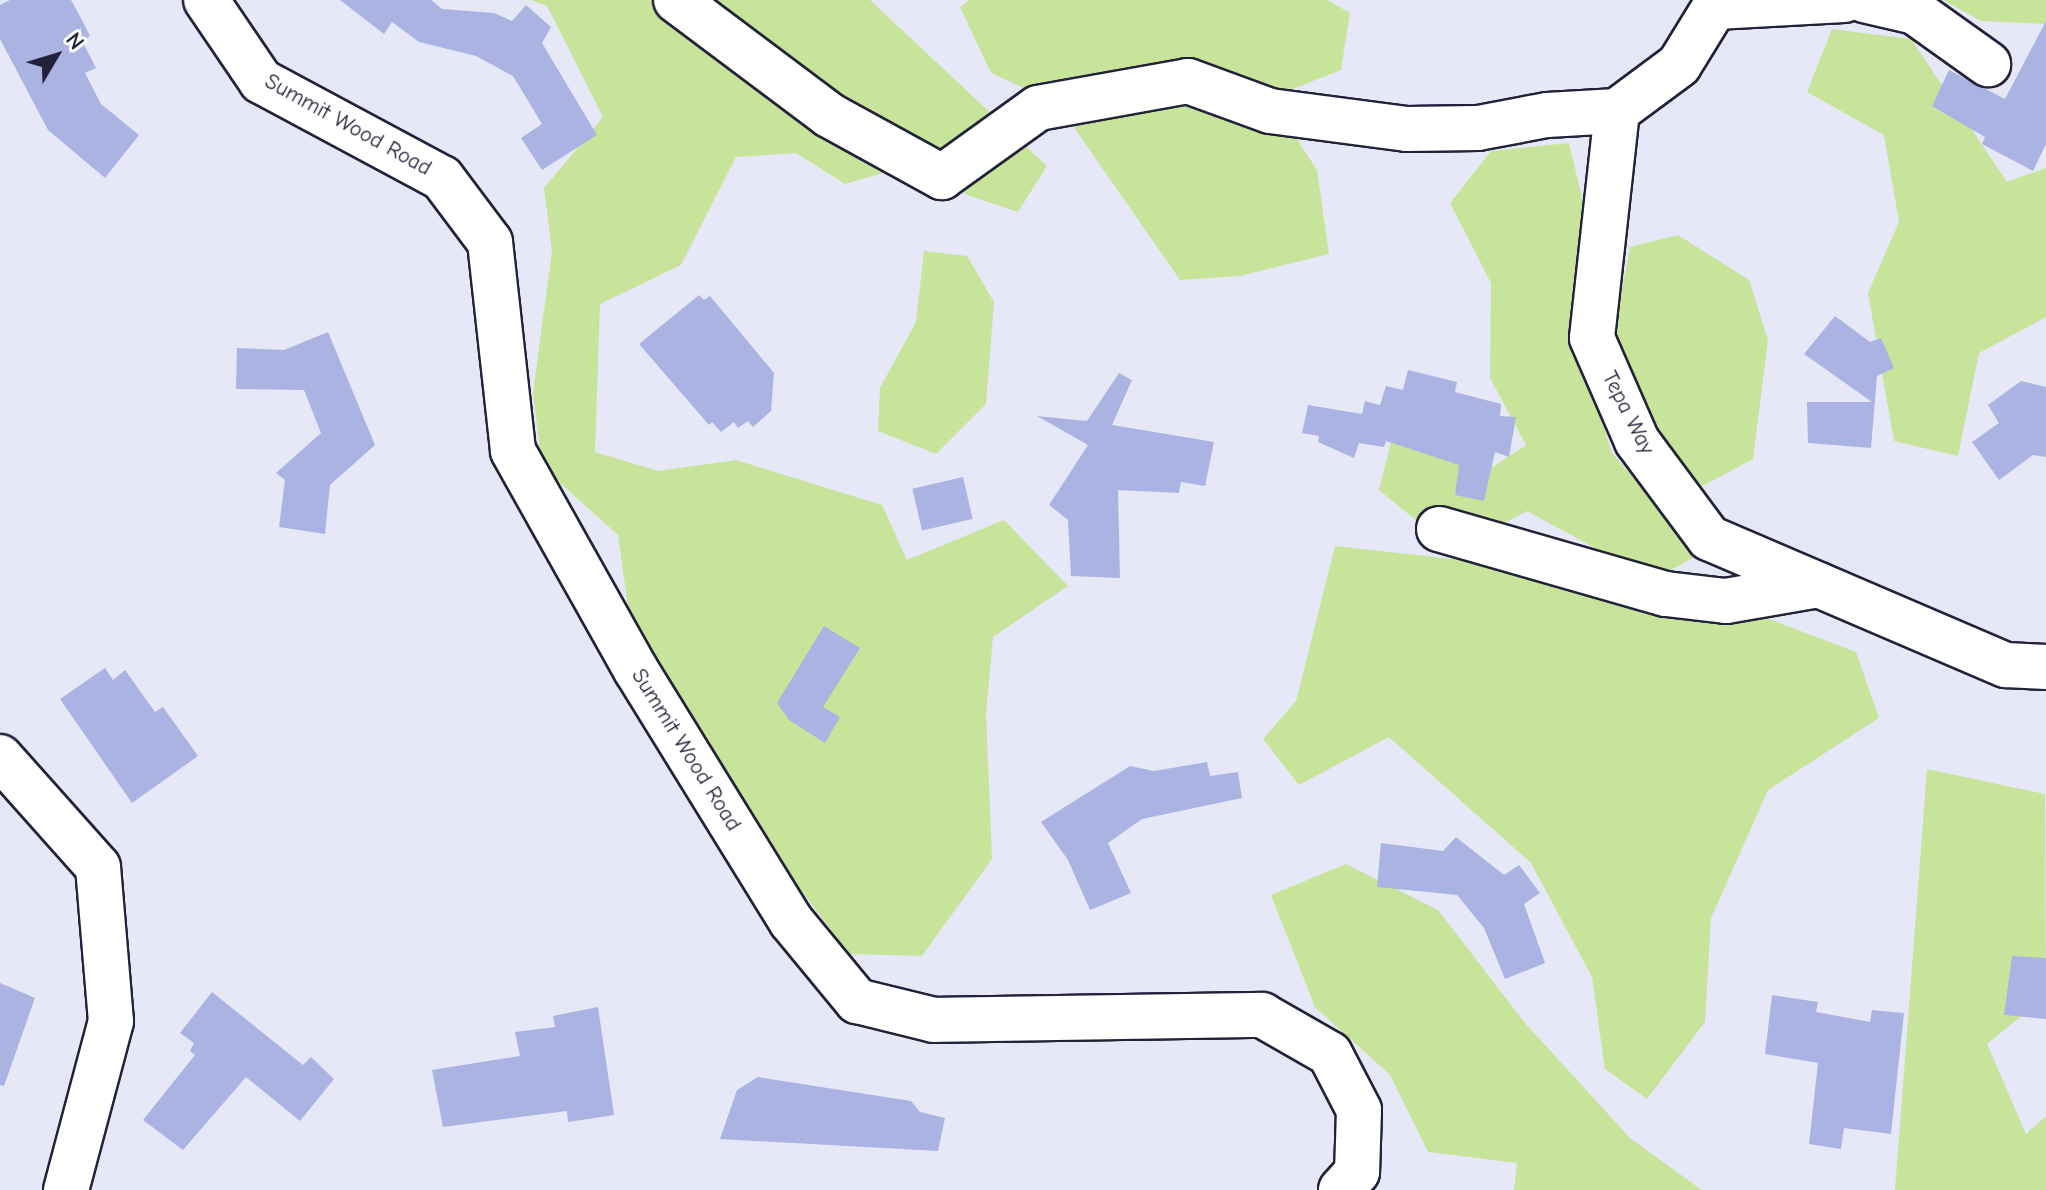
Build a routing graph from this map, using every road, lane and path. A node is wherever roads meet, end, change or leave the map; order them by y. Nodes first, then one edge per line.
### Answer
1 (206, 0) edge
2 (676, 0) edge
3 (1844, 0) edge
4 (1864, 0) edge
5 (1718, 3) edge
6 (1988, 64) dead end
7 (1617, 111) junction
8 (1439, 529) dead end
9 (1819, 585) junction
10 (2046, 667) edge
11 (0, 757) edge
12 (66, 1190) edge
13 (1341, 1190) edge

1 - 13 street, Summit Wood Road
2 - 7 street
3 - 5 street
4 - 6 street
5 - 7 street
7 - 9 street, Tepa Way
8 - 9 street
9 - 10 street, Tepa Way
11 - 12 street

